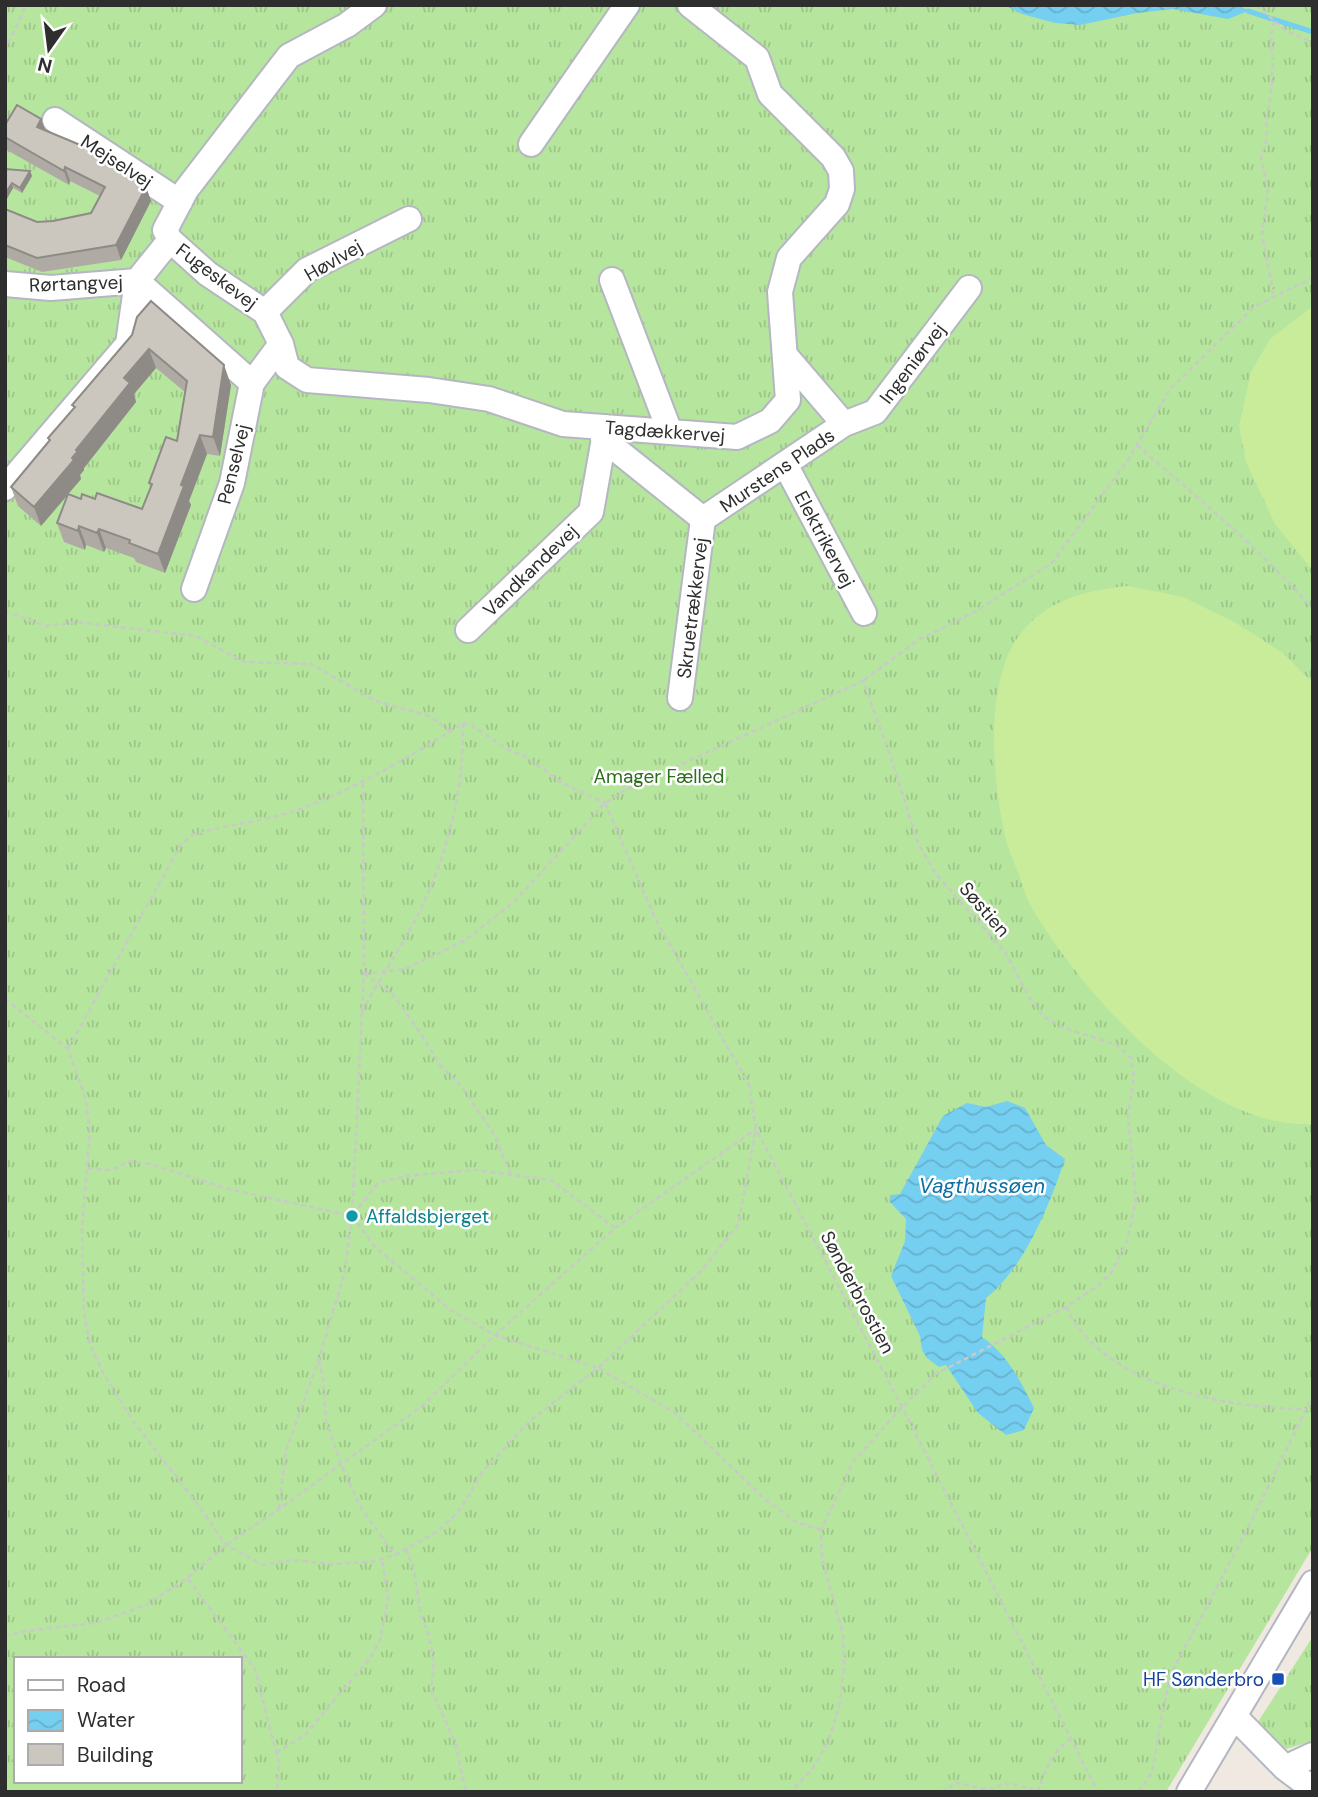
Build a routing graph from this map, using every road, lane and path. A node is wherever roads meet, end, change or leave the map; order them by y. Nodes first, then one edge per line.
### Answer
1 (26, 5) edge
2 (374, 5) edge
3 (627, 5) edge
4 (690, 5) edge
5 (1256, 5) edge
6 (1274, 21) junction
7 (1313, 43) edge
8 (5, 51) edge
9 (55, 120) dead end
10 (531, 144) dead end
11 (180, 202) junction
12 (409, 219) dead end
13 (170, 240) junction
14 (1313, 278) edge
15 (612, 280) dead end
16 (137, 281) junction
17 (5, 284) edge
18 (969, 288) dead end
19 (1274, 296) junction
20 (265, 312) junction
21 (282, 344) junction
22 (785, 355) junction
23 (252, 383) junction
24 (429, 390) joint
25 (844, 424) junction
26 (670, 432) junction
27 (604, 433) junction
28 (1137, 444) junction
29 (785, 464) junction
30 (5, 488) edge
31 (703, 519) junction
32 (194, 589) dead end
33 (1313, 609) edge
34 (5, 611) edge
35 (864, 614) dead end
36 (468, 630) dead end
37 (863, 681) junction
38 (680, 698) dead end
39 (463, 723) junction
40 (450, 731) junction
41 (362, 783) junction
42 (605, 803) junction
43 (386, 971) junction
44 (364, 974) junction
45 (377, 985) junction
46 (5, 999) edge
47 (362, 1013) junction
48 (68, 1049) junction
49 (756, 1129) junction
50 (86, 1168) junction
51 (511, 1175) junction
52 (352, 1216) junction
53 (615, 1227) junction
54 (1066, 1307) junction
55 (495, 1335) junction
56 (318, 1359) junction
57 (598, 1368) junction
58 (1313, 1395) edge
59 (902, 1407) junction
60 (1306, 1409) junction
61 (341, 1465) junction
62 (279, 1509) junction
63 (821, 1530) junction
64 (226, 1545) junction
65 (406, 1549) junction
66 (394, 1555) junction
67 (382, 1559) junction
68 (187, 1578) junction
69 (1313, 1583) edge
70 (5, 1636) edge
71 (1234, 1716) junction
72 (1071, 1738) junction
73 (276, 1753) junction
74 (1313, 1755) edge
75 (1299, 1782) edge
76 (1038, 1791) edge
77 (277, 1792) edge
78 (466, 1792) edge
79 (791, 1792) edge
80 (941, 1792) edge
81 (1098, 1792) edge
82 (1139, 1792) edge
83 (1189, 1792) edge

1 - 8 path
2 - 11 street, Fugeskevej
3 - 10 street
4 - 22 street, Tagdækkervej
5 - 6 path
6 - 7 path
6 - 19 path
9 - 11 street, Mejselvej
11 - 13 street, Fugeskevej
12 - 20 street, Høvlvej
13 - 16 street, Rørtangvej
13 - 20 street, Fugeskevej
14 - 19 path
15 - 26 street
16 - 17 street, Rørtangvej
16 - 23 street
16 - 30 street
18 - 25 street, Ingeniørvej
19 - 28 path
20 - 21 street, Fugeskevej
21 - 23 street, Penselvej
21 - 24 street, Fugeskevej
22 - 25 street, Murstens Plads
22 - 26 street, Tagdækkervej
23 - 32 street, Penselvej
24 - 27 street, Tagdækkervej
25 - 29 street, Murstens Plads
26 - 27 street, Tagdækkervej
27 - 31 street, Skruetrækkervej
27 - 36 street, Vandkandevej
28 - 33 path
28 - 37 path
29 - 31 street, Murstens Plads
29 - 35 street, Elektrikervej
31 - 38 street, Skruetrækkervej
34 - 40 path
37 - 42 path
37 - 54 path, Søstien
39 - 40 path
39 - 42 path
39 - 43 path
40 - 41 path
41 - 44 path
41 - 48 path
42 - 43 path
42 - 49 path, Sønderbrostien
43 - 44 path
43 - 45 path
44 - 45 path
44 - 47 path
45 - 47 path
45 - 51 path
46 - 48 path
47 - 52 path
48 - 50 path
49 - 53 path
49 - 57 path
49 - 59 path, Sønderbrostien
50 - 52 path
50 - 64 path
51 - 52 path
51 - 53 path
52 - 55 path
52 - 56 path
53 - 55 path
54 - 59 path, Søstien
54 - 60 path
55 - 57 path
55 - 61 path
56 - 61 path
56 - 62 path
57 - 63 path
57 - 65 path
58 - 60 path
59 - 63 path, Søstien
59 - 72 path, Sønderbrostien
60 - 82 path
61 - 62 path
61 - 66 path
62 - 64 path
63 - 79 path
64 - 67 path
64 - 68 path
65 - 66 path
65 - 78 path
66 - 67 path
67 - 73 path
68 - 70 path
68 - 73 path
69 - 71 street
71 - 75 street
71 - 83 street
72 - 76 path
72 - 81 path, Sønderbrostien
73 - 77 path
74 - 75 street
76 - 80 path

